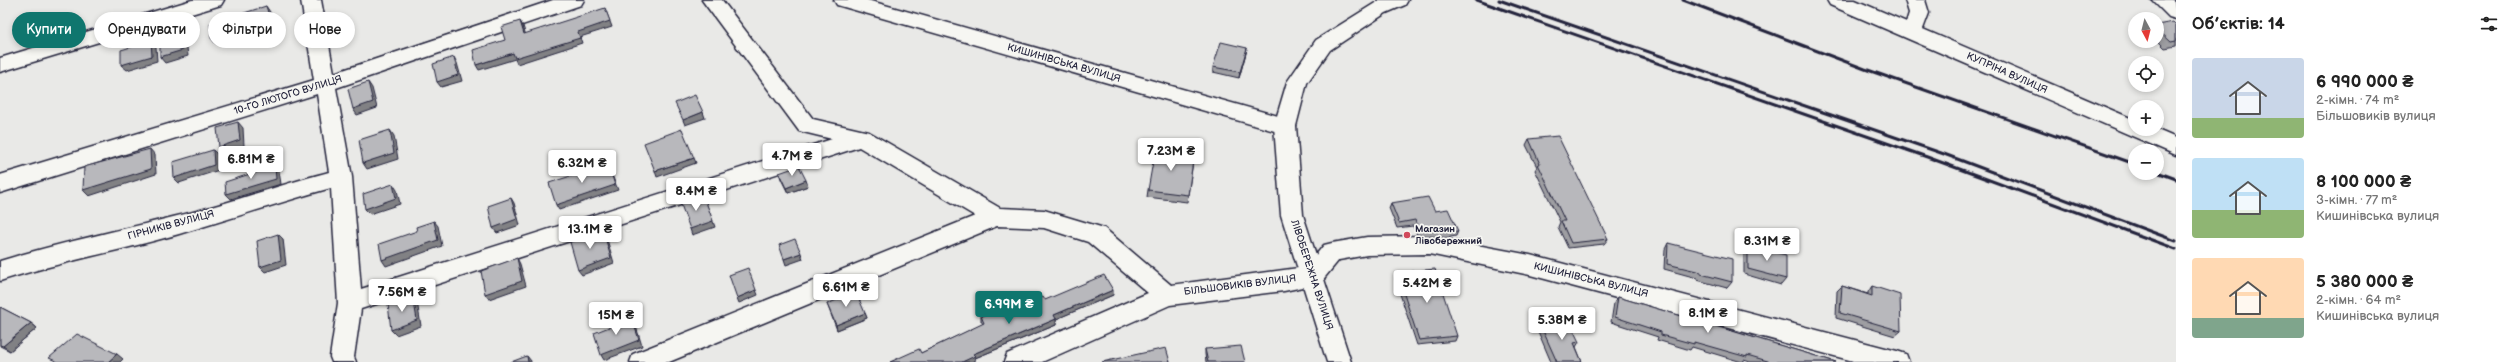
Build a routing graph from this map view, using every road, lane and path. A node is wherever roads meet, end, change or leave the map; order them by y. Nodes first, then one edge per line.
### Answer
1 (214, 0) edge
2 (311, 0) edge
3 (574, 0) edge
4 (712, 0) edge
5 (844, 0) edge
6 (1398, 0) edge
7 (1836, 0) edge
8 (1915, 0) edge
9 (2162, 0) edge
10 (2176, 12) edge
11 (1914, 32) junction
12 (0, 64) edge
13 (325, 84) junction
14 (1285, 126) junction
15 (861, 138) junction
16 (2176, 147) edge
17 (341, 177) junction
18 (0, 184) edge
19 (996, 217) junction
20 (0, 272) edge
21 (1313, 275) junction
22 (1167, 295) junction
23 (350, 303) junction
24 (344, 362) edge
25 (642, 362) edge
26 (1016, 362) edge
27 (1339, 362) edge
28 (1897, 362) edge

1 - 12 street
2 - 13 street
3 - 13 street, 10-ГО ЛЮТОГО ВУЛИЦЯ
4 - 15 street
5 - 14 street, КИШИНІВСЬКА ВУЛИЦЯ
6 - 14 street, ЛІВОБЕРЕЖНА ВУЛИЦЯ
7 - 11 street, КУПРІНА ВУЛИЦЯ
8 - 11 street
9 - 10 street
11 - 16 street, КУПРІНА ВУЛИЦЯ
13 - 17 street
13 - 18 street, 10-ГО ЛЮТОГО ВУЛИЦЯ
14 - 21 street, ЛІВОБЕРЕЖНА ВУЛИЦЯ
15 - 19 street
15 - 23 street
17 - 20 street, ГІРНИКІВ ВУЛИЦЯ
17 - 23 street
19 - 22 street
19 - 25 street
21 - 22 street, БІЛЬШОВИКІВ ВУЛИЦЯ
21 - 27 street, ЛІВОБЕРЕЖНА ВУЛИЦЯ
21 - 28 street, КИШИНІВСЬКА ВУЛИЦЯ
22 - 26 street, БІЛЬШОВИКІВ ВУЛИЦЯ
23 - 24 street

